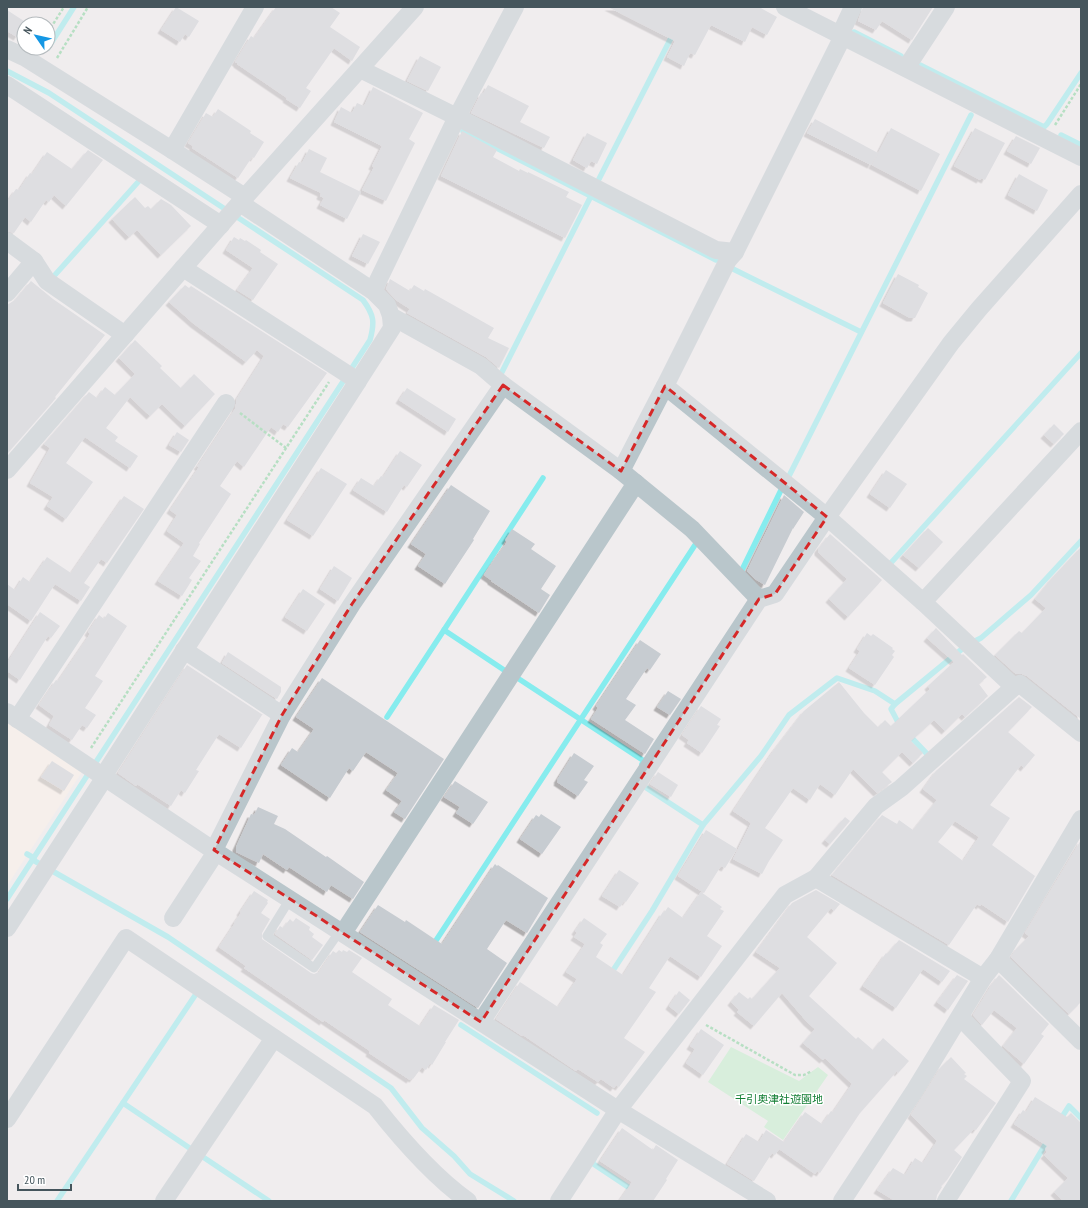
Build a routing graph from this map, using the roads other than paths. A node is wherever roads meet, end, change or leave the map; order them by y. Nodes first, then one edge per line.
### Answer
1 (255, 7) edge
2 (415, 7) edge
3 (515, 7) edge
4 (785, 7) edge
5 (853, 7) edge
6 (946, 7) edge
7 (841, 35) junction
8 (7, 48) edge
9 (906, 68) junction
10 (360, 69) junction
11 (7, 85) edge
12 (457, 117) junction
13 (172, 150) junction
14 (1081, 157) edge
15 (1081, 194) edge
16 (234, 210) junction
17 (7, 241) edge
18 (735, 252) junction
19 (34, 261) junction
20 (183, 268) junction
21 (373, 291) junction
22 (7, 293) edge
23 (391, 316) junction
24 (125, 335) junction
25 (348, 374) junction
26 (503, 385) junction
27 (665, 386) junction
28 (226, 403) road end
29 (1081, 431) edge
30 (7, 470) edge
31 (621, 471) junction
32 (636, 483) junction
33 (827, 517) junction
34 (759, 599) junction
35 (923, 602) junction
36 (184, 650) junction
37 (1014, 687) junction
38 (12, 715) edge
39 (282, 715) junction
40 (1081, 733) edge
41 (104, 775) junction
42 (1081, 819) edge
43 (215, 851) junction
44 (816, 878) junction
45 (290, 899) junction
46 (173, 918) dead end
47 (7, 928) edge
48 (341, 932) junction
49 (998, 959) junction
50 (983, 978) junction
51 (960, 1017) junction
52 (481, 1022) junction
53 (274, 1038) junction
54 (1081, 1041) edge
55 (618, 1110) junction
56 (7, 1120) edge
57 (460, 1199) edge
58 (164, 1201) edge
59 (559, 1201) edge
60 (767, 1201) edge
61 (842, 1201) edge
62 (946, 1201) edge

1 - 13 street
2 - 10 street
3 - 12 street
4 - 7 street
5 - 7 street
6 - 9 street
7 - 9 street
7 - 18 street
8 - 13 street
9 - 14 street
10 - 12 street
10 - 16 street
11 - 16 street
12 - 18 street
12 - 21 street
13 - 16 street
15 - 33 street
16 - 20 street
16 - 21 street
17 - 19 street
18 - 27 street
19 - 22 street
19 - 24 street
20 - 24 street
20 - 25 street
21 - 23 street
23 - 25 street
23 - 26 street
24 - 30 street
25 - 36 street
26 - 31 street
26 - 39 street
27 - 31 street
27 - 33 street
28 - 38 street
29 - 35 street
31 - 32 street
32 - 34 street
32 - 48 street
33 - 34 street
33 - 35 street
34 - 52 street
35 - 37 street
36 - 39 street
36 - 41 street
37 - 40 street
37 - 44 street
38 - 41 street
39 - 43 street
41 - 43 street
41 - 47 street
42 - 49 street
43 - 45 street
43 - 46 street
44 - 50 street
44 - 55 street
45 - 48 street
45 - 48 lane
48 - 52 street
49 - 50 street
49 - 54 street
50 - 51 street
51 - 61 street
51 - 62 street
52 - 55 street
53 - 56 street
53 - 57 street
53 - 58 street
55 - 59 street
55 - 60 street

